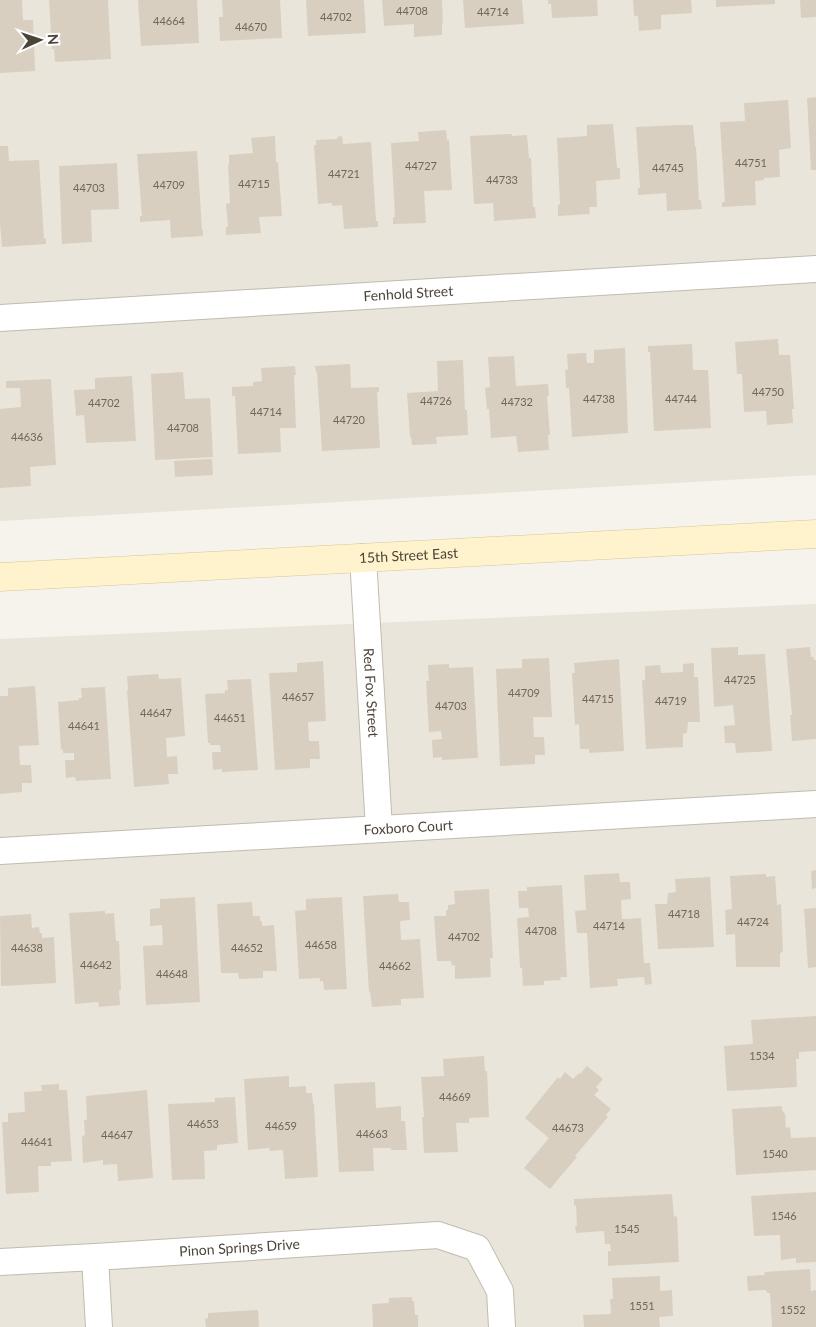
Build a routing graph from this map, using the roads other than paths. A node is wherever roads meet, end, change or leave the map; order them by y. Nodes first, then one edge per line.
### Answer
1 (816, 270) edge
2 (0, 318) edge
3 (816, 534) edge
4 (363, 557) junction
5 (0, 577) edge
6 (816, 804) edge
7 (379, 829) junction
8 (0, 850) edge
9 (95, 1258) junction
10 (0, 1262) edge
11 (99, 1327) edge
12 (502, 1327) edge

1 - 2 street, Fenhold Street
3 - 4 street, 15th Street East
4 - 5 street, 15th Street East
4 - 7 street, Red Fox Street
6 - 7 street, Foxboro Court
7 - 8 street, Foxboro Court
9 - 10 street, Pinon Springs Drive
9 - 11 street
9 - 12 street, Pinon Springs Drive

